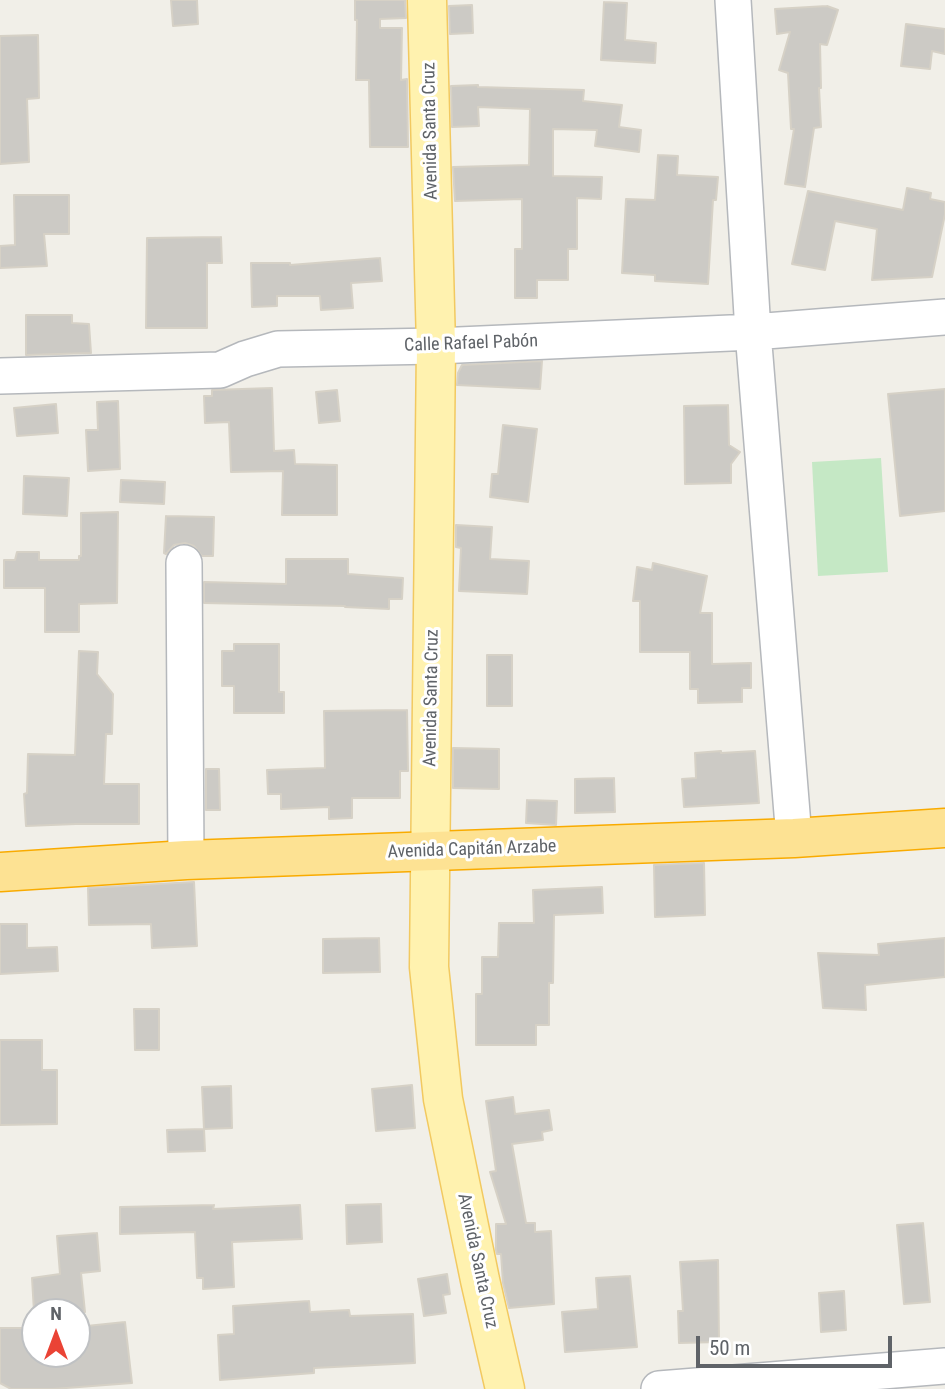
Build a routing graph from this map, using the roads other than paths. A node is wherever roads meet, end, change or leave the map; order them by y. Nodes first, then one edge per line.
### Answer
1 (428, 0) edge
2 (733, 0) edge
3 (945, 317) edge
4 (753, 332) junction
5 (436, 346) junction
6 (0, 376) edge
7 (184, 564) dead end
8 (945, 828) edge
9 (794, 838) junction
10 (431, 851) junction
11 (186, 860) junction
12 (0, 872) edge
13 (945, 1366) edge
14 (505, 1389) edge
15 (659, 1389) edge

1 - 5 main road, Avenida Santa Cruz
2 - 4 street
3 - 4 street, Calle Rafael Pabón
4 - 5 street, Calle Rafael Pabón
4 - 9 street
5 - 6 street, Calle Rafael Pabón
5 - 10 main road, Avenida Santa Cruz
7 - 11 street
8 - 9 highway, Avenida Capitán Arzabe
9 - 10 highway, Avenida Capitán Arzabe
10 - 11 highway, Avenida Capitán Arzabe
10 - 14 main road, Avenida Santa Cruz
11 - 12 highway, Avenida Capitán Arzabe
13 - 15 street

